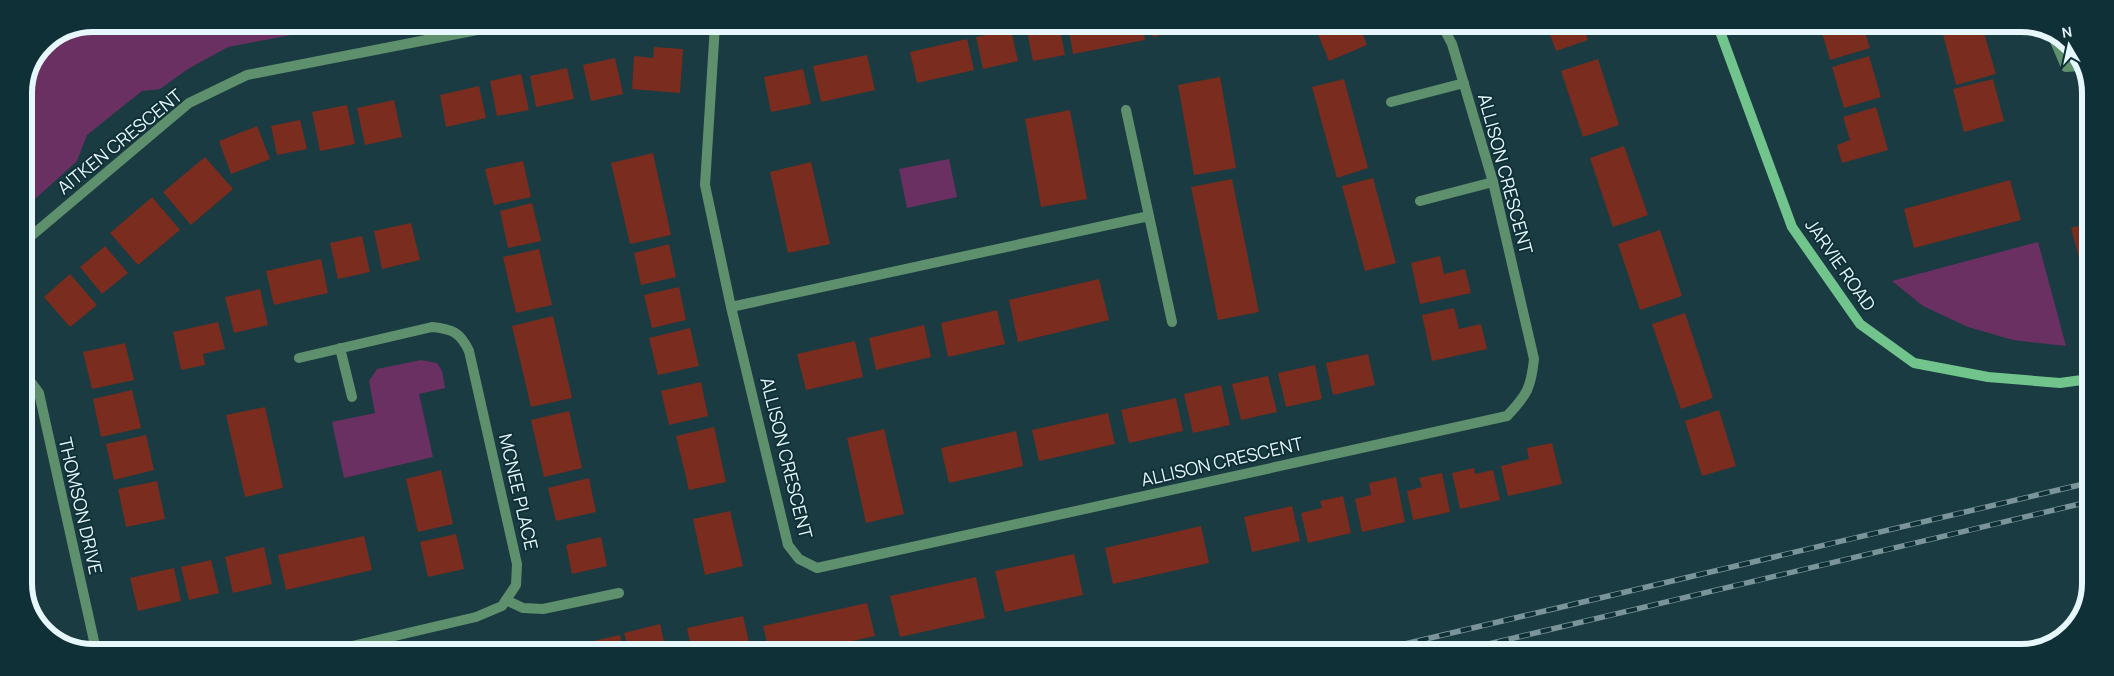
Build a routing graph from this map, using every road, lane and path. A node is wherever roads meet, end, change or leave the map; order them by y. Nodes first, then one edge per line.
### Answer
1 (466, 32) edge
2 (714, 32) edge
3 (1445, 32) edge
4 (1720, 32) edge
5 (1464, 83) junction
6 (1390, 102) dead end
7 (1126, 110) dead end
8 (1493, 182) junction
9 (1420, 201) dead end
10 (1149, 216) junction
11 (33, 234) edge
12 (731, 306) junction
13 (1172, 322) dead end
14 (340, 348) junction
15 (299, 358) dead end
16 (2082, 380) edge
17 (33, 385) edge
18 (352, 396) dead end
19 (619, 593) dead end
20 (506, 600) junction
21 (95, 644) edge
22 (361, 644) edge

1 - 11 street, AITKEN CRESCENT
2 - 12 street, ALLISON CRESCENT
3 - 5 street, ALLISON CRESCENT
4 - 16 street, JARVIE ROAD
5 - 6 street
5 - 8 street, ALLISON CRESCENT
7 - 10 street
8 - 9 street
8 - 12 street, ALLISON CRESCENT
10 - 12 street
10 - 13 street
14 - 15 street, MCNEE PLACE
14 - 18 street
14 - 20 street, MCNEE PLACE
17 - 21 street, THOMSON DRIVE
19 - 20 street
20 - 22 street

